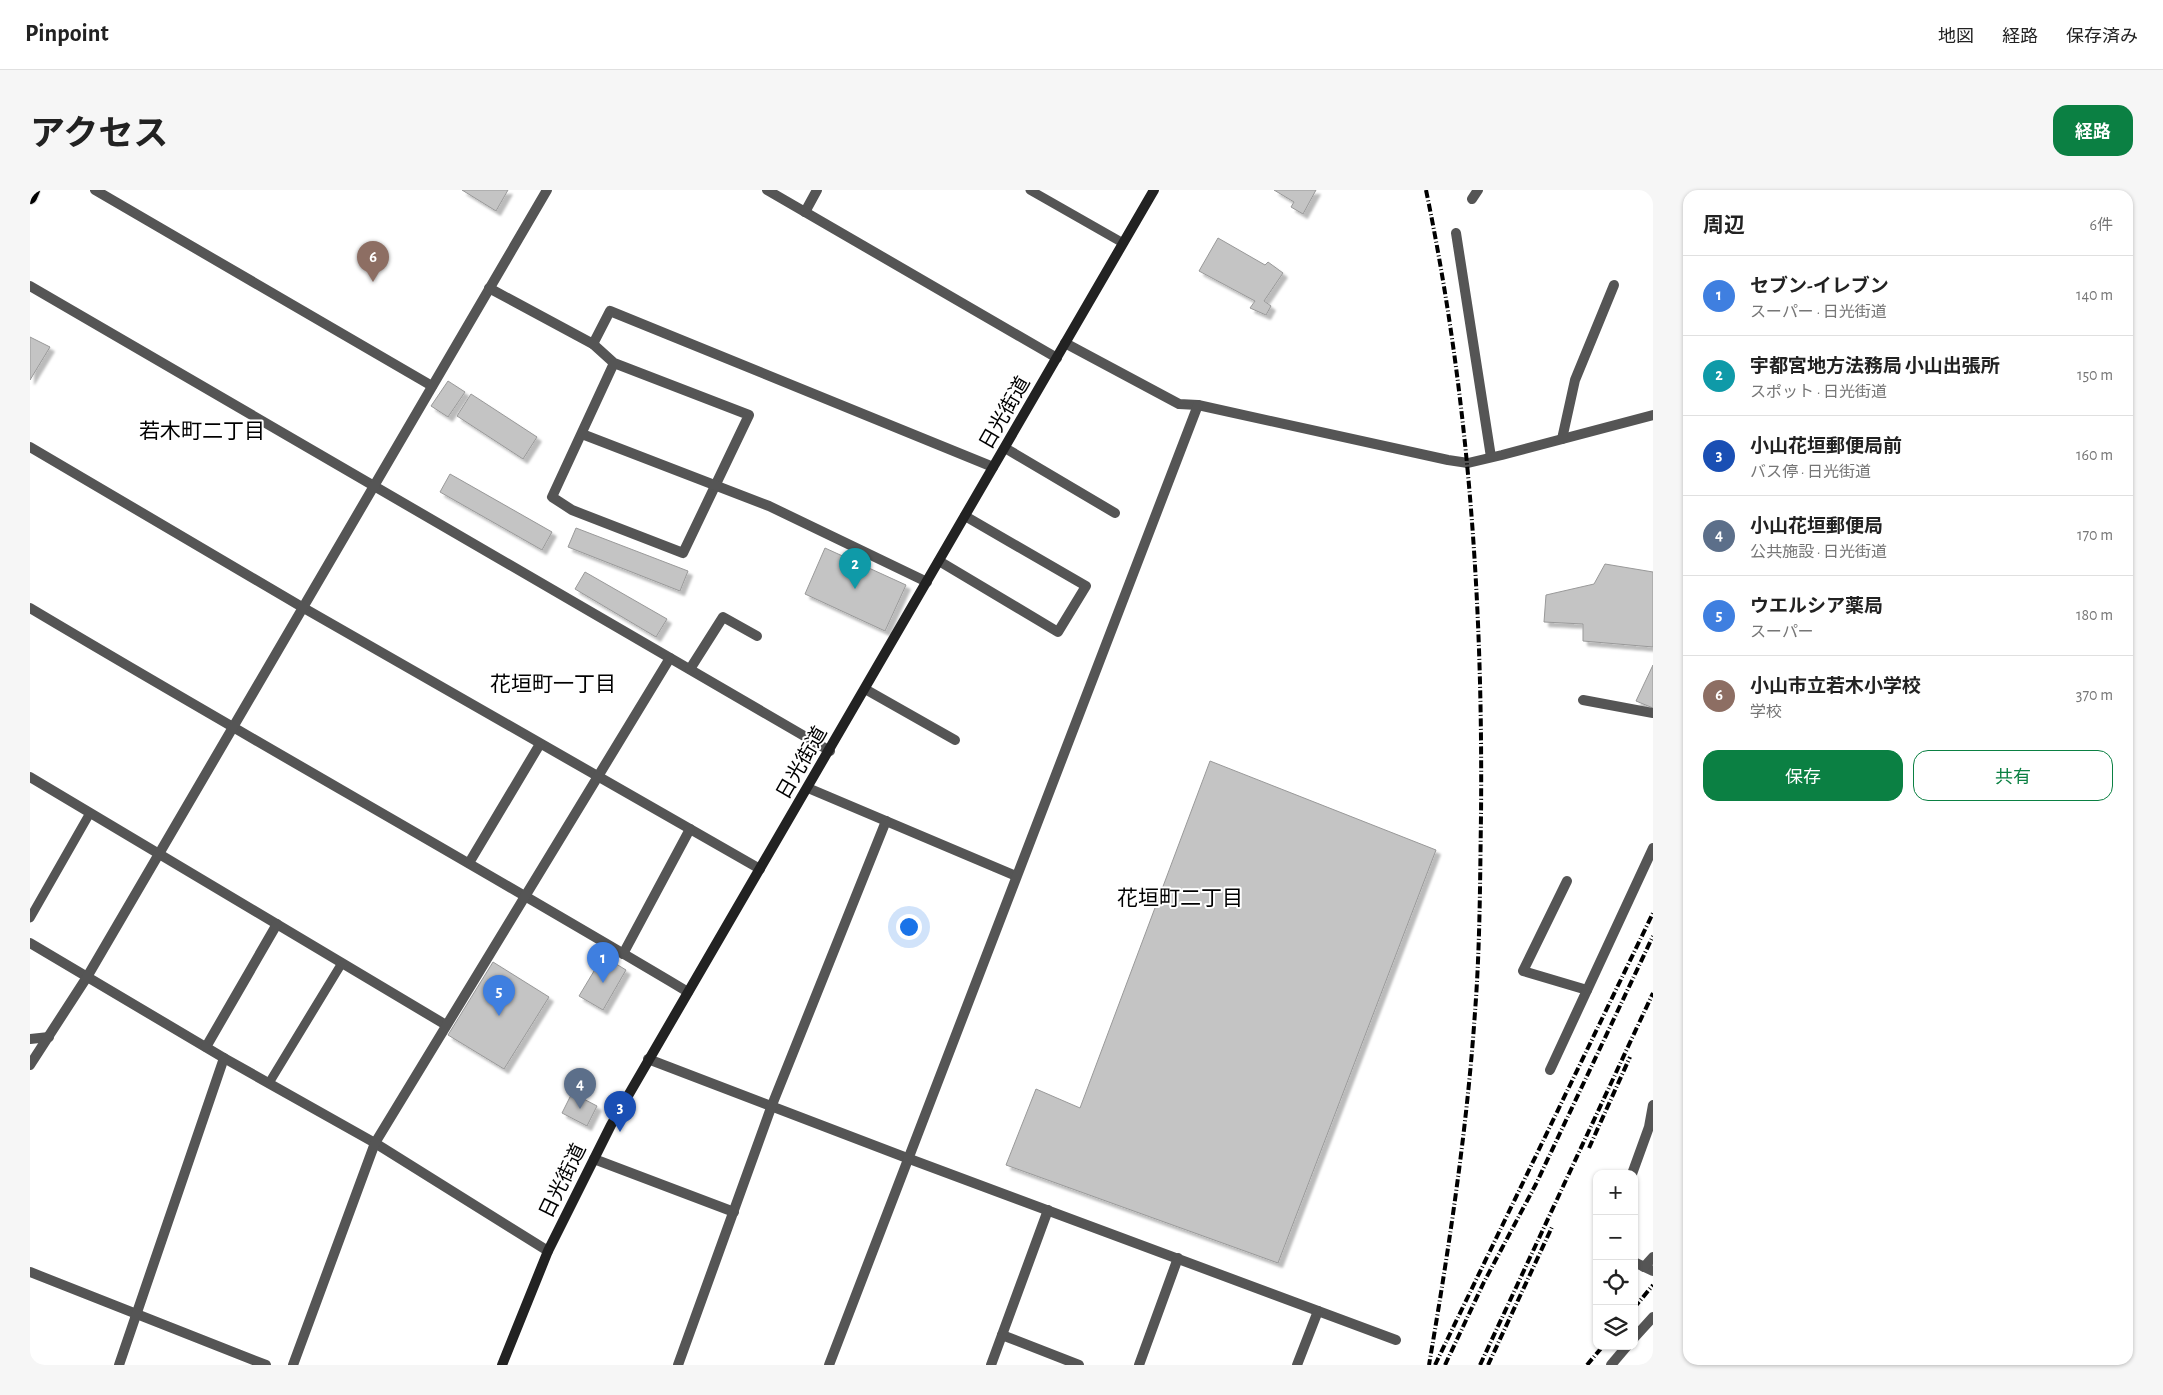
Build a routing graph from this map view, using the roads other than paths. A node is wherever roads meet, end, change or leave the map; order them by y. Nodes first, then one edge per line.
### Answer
1 (33, 190) edge
2 (95, 190) edge
3 (547, 190) edge
4 (767, 190) edge
5 (817, 190) edge
6 (1030, 190) edge
7 (1154, 190) edge
8 (30, 197) edge
9 (805, 212) junction
10 (1456, 233) dead end
11 (1123, 243) junction
12 (1614, 285) dead end
13 (30, 286) edge
14 (489, 288) junction
15 (1065, 343) junction
16 (593, 344) junction
17 (1057, 358) junction
18 (614, 363) junction
19 (432, 386) junction
20 (1198, 405) junction
21 (1653, 415) edge
22 (582, 434) junction
23 (1562, 439) junction
24 (30, 447) edge
25 (1004, 448) junction
26 (1491, 457) junction
27 (993, 467) junction
28 (374, 486) junction
29 (716, 486) junction
30 (1115, 513) dead end
31 (965, 516) junction
32 (939, 561) junction
33 (927, 582) junction
34 (302, 607) junction
35 (30, 608) edge
36 (757, 636) dead end
37 (670, 658) junction
38 (690, 670) junction
39 (865, 689) junction
40 (1583, 700) dead end
41 (1653, 713) edge
42 (231, 728) junction
43 (955, 740) dead end
44 (540, 744) junction
45 (830, 751) junction
46 (30, 777) edge
47 (598, 778) junction
48 (808, 788) junction
49 (90, 813) junction
50 (886, 821) junction
51 (690, 830) junction
52 (1653, 848) edge
53 (159, 854) junction
54 (469, 863) junction
55 (760, 869) junction
56 (1016, 876) junction
57 (1567, 881) dead end
58 (526, 896) junction
59 (30, 918) edge
60 (277, 924) junction
61 (30, 943) edge
62 (624, 954) junction
63 (342, 963) junction
64 (87, 977) junction
65 (1587, 990) junction
66 (688, 992) junction
67 (446, 1025) junction
68 (49, 1037) junction
69 (30, 1039) edge
70 (206, 1048) junction
71 (224, 1058) junction
72 (648, 1059) junction
73 (30, 1065) edge
74 (1550, 1070) dead end
75 (269, 1083) junction
76 (1653, 1105) edge
77 (772, 1106) junction
78 (374, 1143) junction
79 (907, 1158) junction
80 (594, 1159) junction
81 (1633, 1170) edge
82 (1048, 1210) junction
83 (734, 1212) junction
84 (548, 1251) junction
85 (1653, 1257) edge
86 (1178, 1258) junction
87 (1649, 1269) edge
88 (30, 1272) edge
89 (1318, 1311) junction
90 (136, 1314) junction
91 (1653, 1317) edge
92 (1638, 1334) edge
93 (1002, 1335) junction
94 (1396, 1340) dead end
95 (1624, 1350) edge
96 (118, 1365) edge
97 (266, 1365) edge
98 (293, 1365) edge
99 (502, 1365) edge
100 (678, 1365) edge
101 (829, 1365) edge
102 (991, 1365) edge
103 (1080, 1365) edge
104 (1139, 1365) edge
105 (1297, 1365) edge
106 (1611, 1365) edge

1 - 8 highway
2 - 19 street
3 - 14 street
4 - 9 street
5 - 9 street
6 - 11 lane
7 - 11 main road, 日光街道
9 - 17 street
10 - 26 street
11 - 15 main road, 日光街道
12 - 23 street
13 - 28 street
14 - 16 street
14 - 19 street
15 - 17 main road, 日光街道
15 - 20 street
16 - 18 street
16 - 27 street
17 - 25 main road, 日光街道
18 - 22 street
18 - 29 street
19 - 28 street
20 - 26 street
20 - 56 street
21 - 23 street
22 - 29 street
22 - 29 street
23 - 26 street
24 - 34 street
25 - 27 main road, 日光街道
25 - 30 street
27 - 31 main road, 日光街道
28 - 34 street
28 - 37 street
29 - 33 street
31 - 32 main road, 日光街道
31 - 32 street
32 - 33 main road, 日光街道
33 - 39 main road, 日光街道
34 - 42 street
34 - 44 street
35 - 42 street
36 - 38 street
37 - 38 street
37 - 47 street
38 - 45 street
39 - 43 street
39 - 45 main road, 日光街道
40 - 41 street
42 - 53 street
42 - 54 street
44 - 47 street
44 - 54 street
45 - 48 main road, 日光街道
46 - 49 street
47 - 51 street
47 - 58 street
48 - 50 street
48 - 55 main road, 日光街道
49 - 53 street
49 - 59 lane
50 - 56 street
50 - 77 street
51 - 55 street
51 - 62 street
52 - 65 street
53 - 60 street
53 - 64 street
54 - 58 street
55 - 66 main road, 日光街道
56 - 79 street
57 - 65 street
58 - 62 street
58 - 67 street
60 - 63 street
60 - 70 street
61 - 64 street
62 - 66 street
63 - 67 street
63 - 75 lane
64 - 68 street
64 - 70 street
65 - 74 street
66 - 72 main road, 日光街道
67 - 78 street
68 - 69 street
68 - 73 street
70 - 71 street
71 - 75 street
71 - 90 street
72 - 77 street
72 - 80 main road, 日光街道
75 - 78 street
76 - 81 street
77 - 79 street
77 - 83 street
78 - 84 street
78 - 98 street
79 - 82 street
79 - 101 street
80 - 83 street
80 - 84 main road, 日光街道
82 - 86 street
82 - 93 street
83 - 100 street
84 - 99 main road, 日光街道
85 - 87 street
86 - 89 street
86 - 104 street
88 - 90 street
89 - 94 street
89 - 105 street
90 - 96 street
90 - 97 street
91 - 92 street
93 - 102 street
93 - 103 street
95 - 106 street

